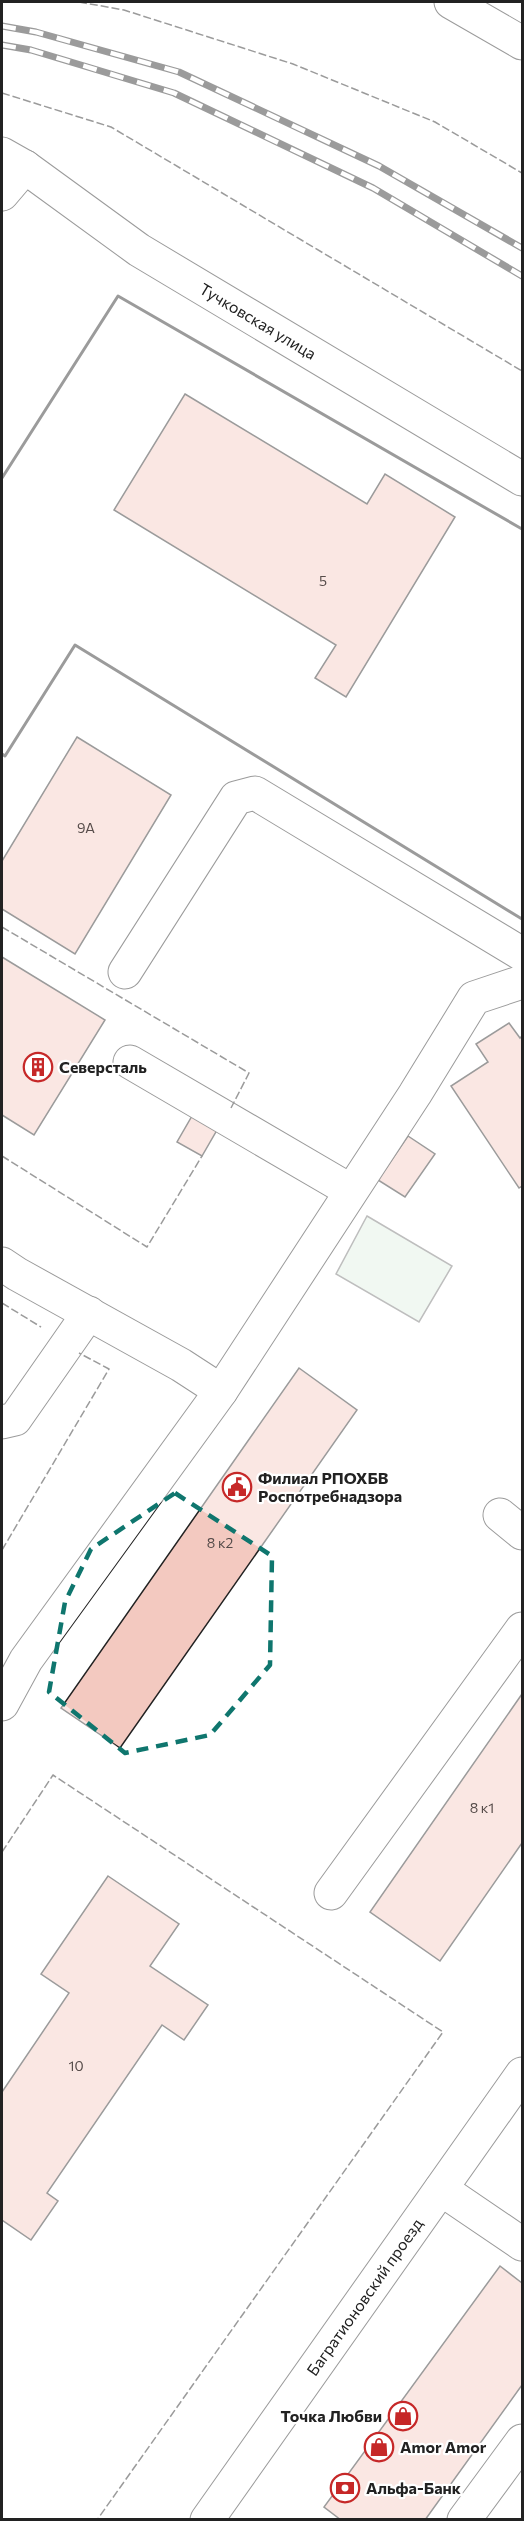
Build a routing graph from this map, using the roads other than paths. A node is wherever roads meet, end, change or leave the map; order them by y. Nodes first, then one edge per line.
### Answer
1 (451, 2) edge
2 (522, 43) edge
3 (13, 160) edge
4 (2, 194) edge
5 (522, 478) edge
6 (522, 954) edge
7 (125, 972) dead end
8 (522, 982) edge
9 (130, 1062) dead end
10 (351, 1191) junction
11 (2, 1264) edge
12 (89, 1313) junction
13 (221, 1390) junction
14 (2, 1422) edge
15 (522, 1629) edge
16 (2, 1704) edge
17 (331, 1893) dead end
18 (522, 2074) edge
19 (441, 2189) junction
20 (522, 2244) edge
21 (522, 2441) edge
22 (207, 2520) edge
23 (464, 2520) edge

1 - 2 street
3 - 4 street
3 - 5 street, Тучковская улица
6 - 7 street
8 - 10 street
9 - 10 street
10 - 13 street
11 - 12 street
12 - 13 street
12 - 14 street
13 - 16 street
15 - 17 street
18 - 19 street, Багратионовский проезд
19 - 20 street
19 - 22 street, Багратионовский проезд
21 - 23 street

